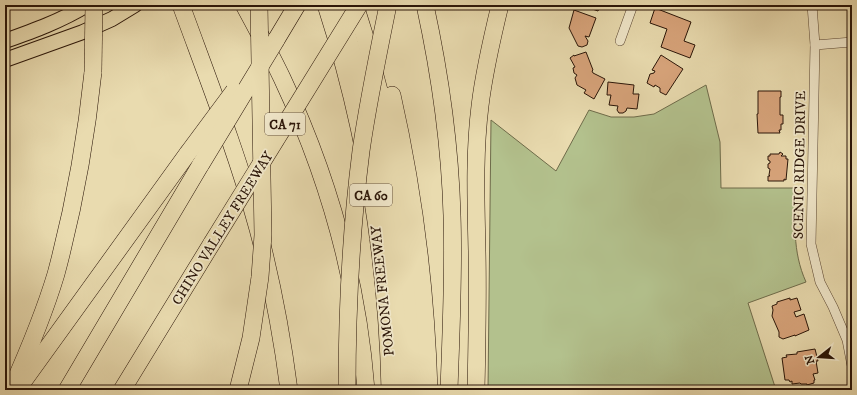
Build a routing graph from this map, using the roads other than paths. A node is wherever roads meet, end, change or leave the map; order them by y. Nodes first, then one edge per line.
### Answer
1 (87, 5) edge
2 (94, 5) edge
3 (135, 5) edge
4 (181, 5) edge
5 (244, 5) edge
6 (259, 5) edge
7 (297, 5) edge
8 (326, 5) edge
9 (338, 5) edge
10 (355, 5) edge
11 (359, 5) edge
12 (367, 5) edge
13 (388, 5) edge
14 (425, 5) edge
15 (500, 5) edge
16 (633, 5) edge
17 (812, 5) edge
18 (276, 40) junction
19 (5, 41) edge
20 (620, 41) dead end
21 (852, 42) edge
22 (815, 46) junction
23 (5, 60) edge
24 (156, 336) junction
25 (852, 366) edge
26 (11, 390) edge
27 (17, 390) edge
28 (67, 390) edge
29 (122, 390) edge
30 (128, 390) edge
31 (238, 390) edge
32 (289, 390) edge
33 (347, 390) edge
34 (366, 390) edge
35 (390, 390) edge
36 (403, 390) edge
37 (417, 390) edge
38 (429, 390) edge
39 (449, 390) edge
40 (476, 390) edge

1 - 19 main road
2 - 26 highway, bridge
3 - 23 main road
4 - 32 highway
5 - 34 highway
6 - 31 highway, bridge
7 - 18 highway
8 - 35 highway, POMONA FREEWAY / CA 60
9 - 36 highway
10 - 37 highway
11 - 24 highway, CHINO VALLEY FREEWAY / CA 71, bridge
12 - 38 highway, CA 60
13 - 33 highway, bridge
14 - 39 highway
15 - 40 highway
16 - 20 street
17 - 22 street, SCENIC RIDGE DRIVE
18 - 27 highway, bridge
18 - 28 highway, bridge
21 - 22 street
22 - 25 street, SCENIC RIDGE DRIVE
24 - 29 highway, CHINO VALLEY FREEWAY / CA 71
24 - 30 highway

